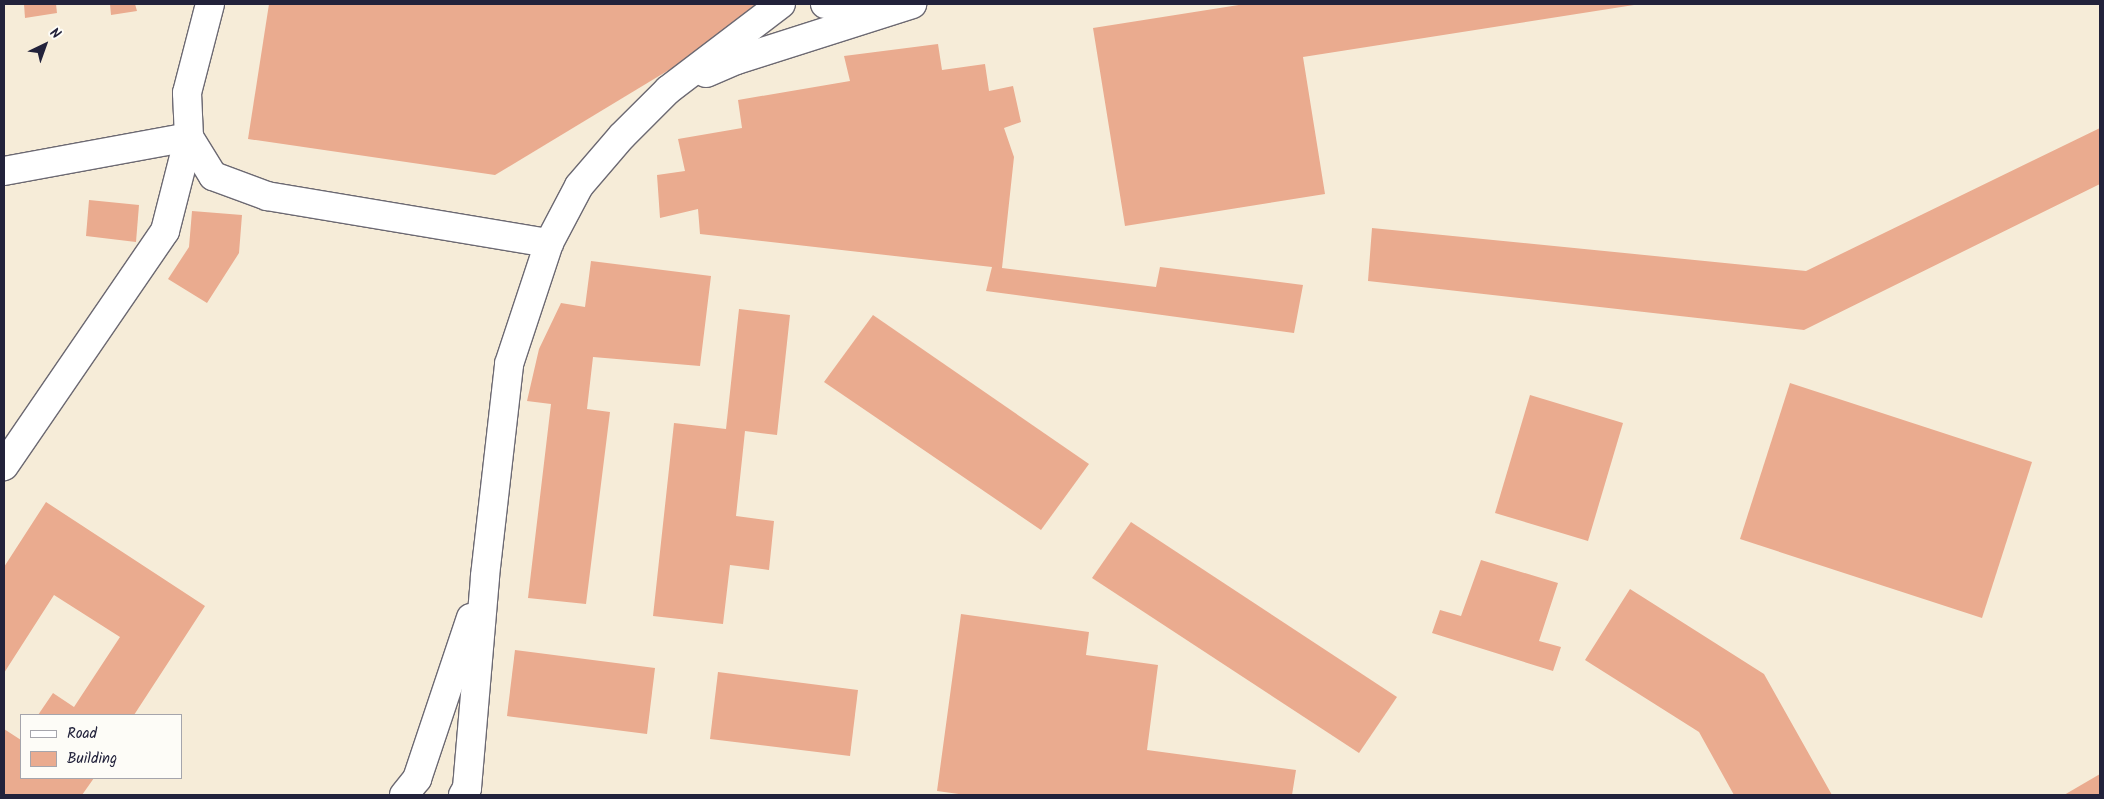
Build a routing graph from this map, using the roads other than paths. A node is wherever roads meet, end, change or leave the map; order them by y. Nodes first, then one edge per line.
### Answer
1 (210, 4) edge
2 (781, 4) edge
3 (825, 4) edge
4 (883, 4) edge
5 (912, 4) edge
6 (668, 90) junction
7 (189, 137) junction
8 (4, 171) edge
9 (549, 243) junction
10 (4, 466) edge
11 (485, 576) junction
12 (465, 793) edge
13 (404, 795) edge

1 - 7 street
2 - 6 street
3 - 4 street
5 - 6 street
6 - 9 street
7 - 8 street
7 - 9 street
7 - 10 street
9 - 11 street
11 - 12 street
11 - 13 street

